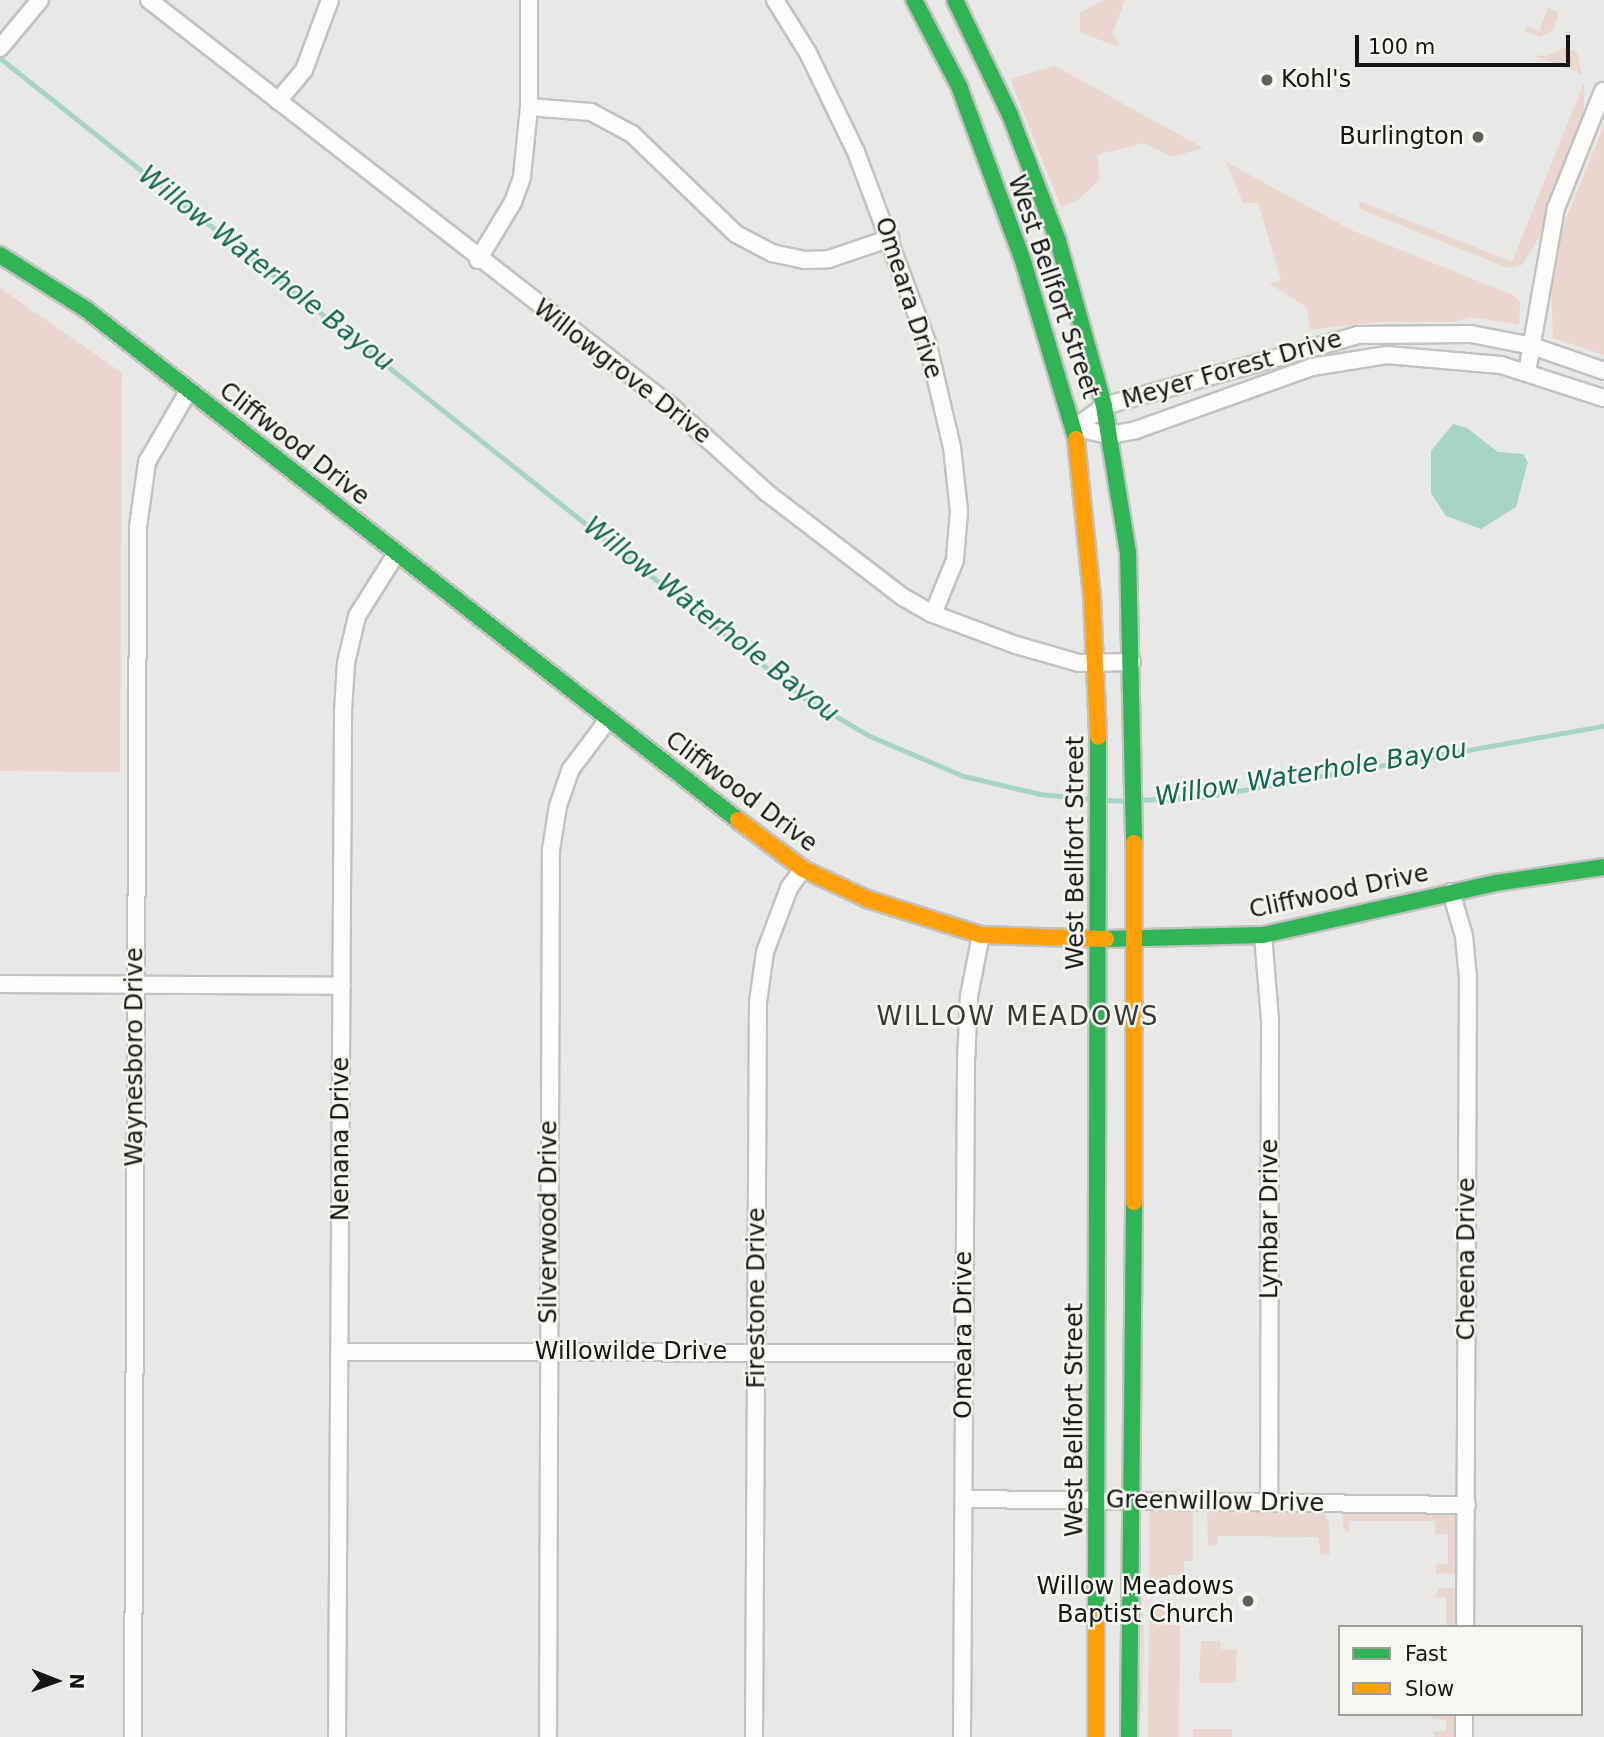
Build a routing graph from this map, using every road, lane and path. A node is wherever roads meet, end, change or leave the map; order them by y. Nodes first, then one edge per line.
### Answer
1 (40, 0) edge
2 (149, 0) edge
3 (330, 0) edge
4 (529, 0) edge
5 (775, 0) edge
6 (914, 0) edge
7 (955, 0) edge
8 (0, 48) edge
9 (991, 71) junction
10 (959, 86) junction
11 (1603, 91) edge
12 (278, 101) junction
13 (529, 107) junction
14 (891, 238) junction
15 (0, 255) edge
16 (478, 260) junction
17 (1306, 346) junction
18 (1532, 346) junction
19 (1312, 367) junction
20 (1604, 371) edge
21 (1527, 372) junction
22 (189, 390) junction
23 (1604, 398) edge
24 (1104, 406) junction
25 (1075, 428) junction
26 (1109, 435) junction
27 (396, 554) junction
28 (933, 614) junction
29 (1132, 662) junction
30 (1096, 663) junction
31 (607, 721) junction
32 (1604, 867) edge
33 (803, 869) junction
34 (1451, 892) junction
35 (981, 935) junction
36 (1263, 935) junction
37 (1136, 938) junction
38 (1100, 939) junction
39 (0, 985) edge
40 (135, 985) junction
41 (342, 986) junction
42 (1116, 1216) junction
43 (340, 1352) junction
44 (549, 1352) junction
45 (757, 1352) junction
46 (963, 1353) junction
47 (964, 1499) junction
48 (1098, 1501) junction
49 (1130, 1502) junction
50 (1269, 1502) junction
51 (1467, 1505) junction
52 (1465, 1625) edge
53 (1464, 1716) edge
54 (133, 1737) edge
55 (337, 1737) edge
56 (548, 1737) edge
57 (754, 1737) edge
58 (962, 1737) edge
59 (1096, 1737) edge
60 (1129, 1737) edge
61 (1464, 1737) edge

1 - 8 street
2 - 12 street, Willowgrove Drive
3 - 12 street
4 - 13 street
5 - 14 street, Omeara Drive
6 - 10 main road, West Bellfort Street
7 - 9 main road, West Bellfort Street
9 - 10 main road
9 - 24 main road, West Bellfort Street
10 - 25 main road, West Bellfort Street
11 - 18 street
12 - 16 street, Willowgrove Drive
13 - 14 street
13 - 16 street
14 - 28 street, Omeara Drive
15 - 22 main road, Cliffwood Drive
16 - 28 street, Willowgrove Drive
17 - 18 street, Meyer Forest Drive
17 - 19 street
17 - 24 street, Meyer Forest Drive
18 - 20 street, Meyer Forest Drive
18 - 21 street
19 - 21 street, Meyer Forest Drive
19 - 26 street, Meyer Forest Drive
21 - 23 street, Meyer Forest Drive
22 - 27 main road, Cliffwood Drive
22 - 40 street, Waynesboro Drive
24 - 25 street, Meyer Forest Drive
24 - 26 main road, West Bellfort Street
25 - 26 street, Meyer Forest Drive
25 - 30 main road, West Bellfort Street
26 - 29 main road, West Bellfort Street
27 - 31 main road, Cliffwood Drive
27 - 41 street, Nenana Drive
28 - 30 street, Willowgrove Drive
29 - 30 street, Willowgrove Drive
29 - 37 main road, West Bellfort Street
30 - 38 main road, West Bellfort Street
31 - 33 main road, Cliffwood Drive
31 - 44 street, Silverwood Drive
32 - 34 main road, Cliffwood Drive
33 - 35 main road, Cliffwood Drive
33 - 45 street, Firestone Drive
34 - 36 main road, Cliffwood Drive
34 - 51 street, Cheena Drive
35 - 38 main road, Cliffwood Drive
35 - 46 street, Omeara Drive
36 - 37 main road, Cliffwood Drive
36 - 50 street, Lymbar Drive
37 - 38 main road, Cliffwood Drive
37 - 42 main road, West Bellfort Street
38 - 42 main road, West Bellfort Street
39 - 40 street
40 - 41 street
40 - 54 street, Waynesboro Drive
41 - 43 street, Nenana Drive
42 - 48 main road, West Bellfort Street
42 - 49 main road, West Bellfort Street
43 - 44 street, Willowilde Drive
43 - 55 street, Nenana Drive
44 - 45 street, Willowilde Drive
44 - 56 street, Silverwood Drive
45 - 46 street, Willowilde Drive
45 - 57 street, Firestone Drive
46 - 47 street, Omeara Drive
47 - 48 street, Greenwillow Drive
47 - 58 street, Omeara Drive
48 - 49 street, Greenwillow Drive
48 - 59 main road, West Bellfort Street
49 - 50 street, Greenwillow Drive
49 - 60 main road, West Bellfort Street
50 - 51 street, Greenwillow Drive
51 - 52 street, Cheena Drive
53 - 61 street

